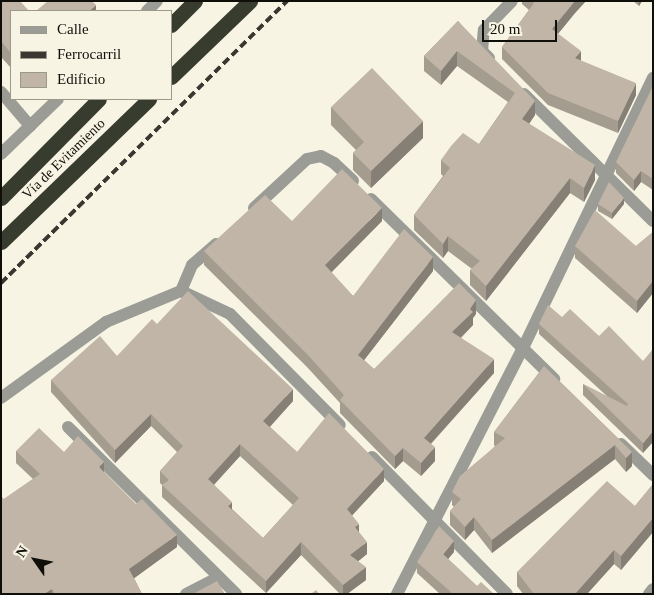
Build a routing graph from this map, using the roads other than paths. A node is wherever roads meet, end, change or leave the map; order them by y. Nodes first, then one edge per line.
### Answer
1 (157, 1) edge
2 (195, 1) edge
3 (250, 1) edge
4 (512, 1) edge
5 (148, 10) edge
6 (172, 24) edge
7 (496, 65) edge
8 (172, 77) edge
9 (653, 78) edge
10 (516, 86) edge
11 (1, 92) edge
12 (57, 100) edge
13 (98, 100) edge
14 (148, 100) edge
15 (30, 126) junction
16 (1, 154) edge
17 (605, 176) junction
18 (1, 198) edge
19 (242, 219) edge
20 (653, 221) edge
21 (228, 232) edge
22 (1, 242) edge
23 (181, 291) junction
24 (523, 348) junction
25 (564, 388) edge
26 (1, 398) edge
27 (68, 427) dead end
28 (350, 434) edge
29 (612, 435) edge
30 (364, 448) edge
31 (653, 476) edge
32 (434, 519) junction
33 (219, 576) junction
34 (653, 589) edge
35 (186, 594) edge
36 (236, 594) edge
37 (397, 594) edge
38 (507, 594) edge
39 (649, 594) edge

1 - 5 street
2 - 6 highway
3 - 8 highway
4 - 7 street
9 - 17 street
10 - 17 street
11 - 15 street
12 - 15 street
13 - 18 highway, Vía de Evitamiento
14 - 22 highway, Vía de Evitamiento
15 - 16 street
17 - 20 street
17 - 24 street
19 - 24 street
21 - 23 street
23 - 26 street
23 - 28 street
24 - 25 street
24 - 32 street
27 - 33 street
29 - 31 street
30 - 32 street
32 - 37 street
32 - 38 street
33 - 35 street
33 - 36 street
34 - 39 street

